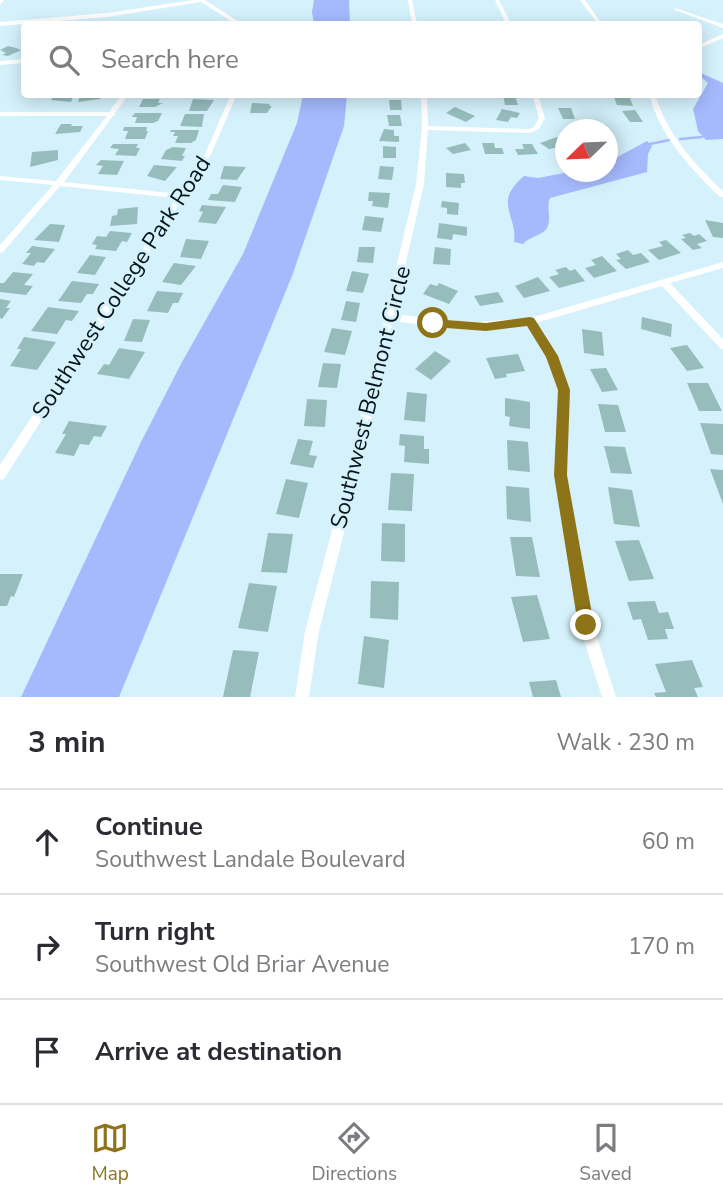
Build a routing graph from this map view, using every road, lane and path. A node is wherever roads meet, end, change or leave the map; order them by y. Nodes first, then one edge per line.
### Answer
1 (202, 0) edge
2 (410, 0) edge
3 (497, 0) edge
4 (583, 0) edge
5 (677, 9) dead end
6 (36, 21) edge
7 (234, 21) edge
8 (414, 21) edge
9 (508, 21) edge
10 (598, 21) edge
11 (21, 22) edge
12 (0, 24) edge
13 (723, 26) edge
14 (723, 36) edge
15 (702, 45) edge
16 (21, 61) edge
17 (0, 63) edge
18 (123, 98) edge
19 (232, 98) edge
20 (424, 98) edge
21 (536, 98) edge
22 (653, 98) edge
23 (0, 114) edge
24 (113, 114) junction
25 (425, 128) junction
26 (0, 178) edge
27 (58, 184) junction
28 (180, 195) junction
29 (723, 195) edge
30 (0, 250) edge
31 (723, 265) edge
32 (664, 282) junction
33 (390, 317) junction
34 (530, 321) junction
35 (723, 345) edge
36 (0, 475) edge
37 (302, 697) edge
38 (609, 697) edge

1 - 6 street
1 - 7 street
2 - 8 street
3 - 9 street
4 - 10 street
5 - 13 street
11 - 12 street
14 - 15 street
16 - 17 street
18 - 24 street
19 - 28 street, Southwest College Park Road
20 - 25 street, Southwest Belmont Circle
21 - 25 street
22 - 29 street
23 - 24 street
24 - 27 street
25 - 33 street, Southwest Belmont Circle
26 - 27 street
27 - 28 street
27 - 30 street
28 - 36 street, Southwest College Park Road
31 - 32 street
32 - 34 street
32 - 35 street
33 - 34 street
33 - 37 street, Southwest Belmont Circle
34 - 38 street

